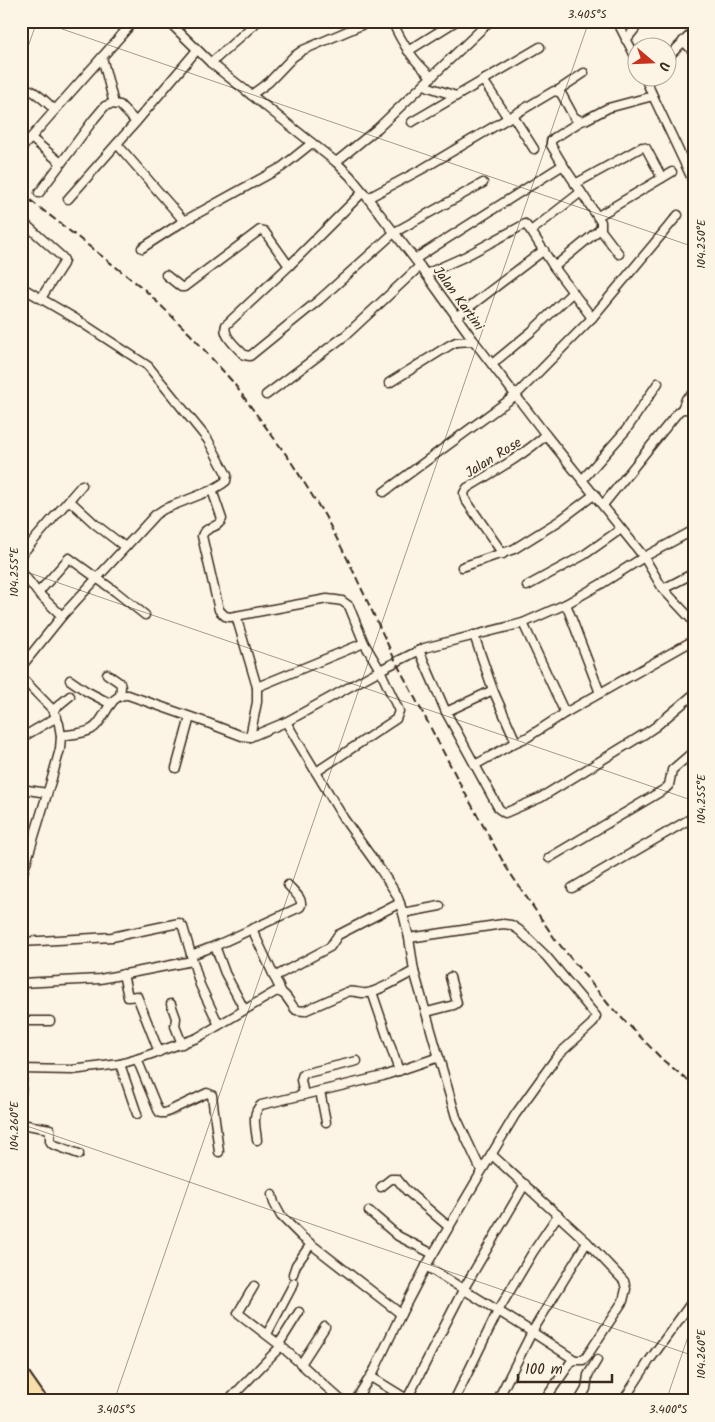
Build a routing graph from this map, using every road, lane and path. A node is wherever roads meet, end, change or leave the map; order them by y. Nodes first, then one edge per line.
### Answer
1 (134, 21) edge
2 (168, 21) edge
3 (258, 21) edge
4 (370, 21) edge
5 (392, 21) edge
6 (456, 21) edge
7 (490, 21) edge
8 (617, 21) edge
9 (641, 21) edge
10 (694, 31) edge
11 (626, 40) junction
12 (683, 42) junction
13 (628, 44) edge
14 (540, 47) dead end
15 (678, 47) edge
16 (197, 50) junction
17 (408, 51) junction
18 (694, 52) edge
19 (102, 57) junction
20 (211, 63) junction
21 (584, 73) dead end
22 (432, 76) junction
23 (483, 80) junction
24 (424, 84) junction
25 (21, 88) edge
26 (649, 88) edge
27 (556, 91) junction
28 (251, 95) junction
29 (456, 96) junction
30 (653, 96) junction
31 (114, 104) junction
32 (55, 110) junction
33 (511, 117) junction
34 (581, 121) junction
35 (136, 122) junction
36 (412, 122) dead end
37 (31, 138) junction
38 (312, 143) junction
39 (117, 144) junction
40 (534, 148) dead end
41 (21, 150) edge
42 (336, 162) junction
43 (61, 164) junction
44 (563, 165) junction
45 (672, 172) dead end
46 (662, 178) junction
47 (483, 183) dead end
48 (694, 183) edge
49 (575, 184) junction
50 (581, 192) junction
51 (39, 193) dead end
52 (366, 195) junction
53 (68, 199) dead end
54 (678, 214) dead end
55 (598, 216) junction
56 (21, 220) edge
57 (184, 220) junction
58 (600, 229) junction
59 (531, 231) junction
60 (395, 232) junction
61 (142, 248) dead end
62 (544, 250) junction
63 (620, 254) dead end
64 (415, 259) junction
65 (289, 266) junction
66 (420, 266) junction
67 (554, 266) junction
68 (426, 274) junction
69 (166, 275) dead end
70 (21, 288) edge
71 (573, 292) junction
72 (41, 298) junction
73 (456, 318) junction
74 (592, 318) junction
75 (474, 341) junction
76 (492, 364) junction
77 (389, 383) dead end
78 (658, 383) dead end
79 (694, 393) edge
80 (266, 395) dead end
81 (516, 395) junction
82 (682, 409) junction
83 (694, 412) edge
84 (546, 435) junction
85 (583, 479) junction
86 (82, 485) dead end
87 (212, 490) junction
88 (384, 492) dead end
89 (595, 494) junction
90 (69, 500) junction
91 (603, 505) junction
92 (621, 529) junction
93 (694, 530) edge
94 (125, 547) junction
95 (503, 554) junction
96 (21, 555) edge
97 (644, 557) junction
98 (462, 567) dead end
99 (21, 571) edge
100 (694, 573) edge
101 (97, 578) junction
102 (527, 586) dead end
103 (663, 589) junction
104 (38, 592) junction
105 (566, 604) junction
106 (145, 615) dead end
107 (62, 616) junction
108 (236, 616) junction
109 (694, 622) edge
110 (523, 623) junction
111 (474, 635) junction
112 (694, 640) edge
113 (364, 643) junction
114 (419, 650) junction
115 (21, 667) edge
116 (380, 670) junction
117 (107, 674) dead end
118 (21, 677) edge
119 (70, 680) dead end
120 (257, 687) junction
121 (493, 690) junction
122 (600, 693) junction
123 (694, 694) edge
124 (70, 696) dead end
125 (120, 696) junction
126 (111, 704) junction
127 (446, 712) junction
128 (565, 713) junction
129 (55, 714) junction
130 (190, 717) junction
131 (286, 722) junction
132 (61, 736) junction
133 (250, 737) junction
134 (21, 738) edge
135 (516, 742) junction
136 (694, 751) edge
137 (475, 765) junction
138 (176, 768) dead end
139 (316, 772) junction
140 (21, 789) edge
141 (47, 793) junction
142 (694, 814) edge
143 (549, 858) dead end
144 (21, 877) edge
145 (288, 885) dead end
146 (572, 888) dead end
147 (400, 903) junction
148 (440, 906) dead end
149 (403, 913) junction
150 (252, 929) junction
151 (409, 938) junction
152 (21, 942) edge
153 (214, 946) junction
154 (192, 958) junction
155 (414, 971) junction
156 (123, 974) junction
157 (274, 977) junction
158 (450, 977) dead end
159 (21, 983) edge
160 (281, 992) junction
161 (372, 992) junction
162 (171, 1004) dead end
163 (244, 1009) junction
164 (426, 1012) junction
165 (21, 1020) edge
166 (50, 1021) dead end
167 (219, 1025) junction
168 (182, 1044) junction
169 (159, 1052) junction
170 (439, 1057) junction
171 (137, 1059) junction
172 (356, 1061) dead end
173 (120, 1064) junction
174 (22, 1069) edge
175 (398, 1071) junction
176 (320, 1091) junction
177 (21, 1093) edge
178 (304, 1095) junction
179 (137, 1114) dead end
180 (326, 1122) dead end
181 (21, 1124) edge
182 (257, 1140) dead end
183 (219, 1152) dead end
184 (79, 1154) dead end
185 (491, 1154) junction
186 (481, 1172) junction
187 (524, 1184) junction
188 (381, 1187) dead end
189 (272, 1195) dead end
190 (369, 1212) dead end
191 (558, 1215) junction
192 (449, 1227) junction
193 (587, 1242) junction
194 (311, 1244) junction
195 (433, 1254) junction
196 (426, 1266) junction
197 (293, 1274) dead end
198 (294, 1283) dead end
199 (254, 1286) dead end
200 (463, 1290) junction
201 (694, 1299) edge
202 (498, 1311) junction
203 (299, 1312) dead end
204 (401, 1314) junction
205 (325, 1327) dead end
206 (532, 1332) junction
207 (267, 1334) junction
208 (280, 1345) junction
209 (575, 1360) junction
210 (597, 1360) dead end
211 (301, 1364) junction
212 (21, 1371) edge
213 (371, 1377) junction
214 (21, 1385) edge
215 (408, 1400) edge
216 (582, 1400) edge
217 (33, 1401) edge
218 (42, 1401) edge
219 (228, 1401) edge
220 (342, 1401) edge
221 (355, 1401) edge
222 (454, 1401) edge
223 (497, 1401) edge
224 (544, 1401) edge
225 (623, 1401) edge

1 - 19 street
2 - 16 street, Jalan Kartini
3 - 20 street
4 - 28 street
5 - 17 street
6 - 17 street
7 - 22 street
8 - 11 street
9 - 11 street
10 - 12 street
11 - 13 street
12 - 15 street
12 - 18 street
14 - 23 street
16 - 20 street, Jalan Kartini
16 - 35 street
17 - 22 street
19 - 31 street
19 - 32 street
20 - 28 street, Jalan Kartini
21 - 27 street
22 - 24 street
23 - 29 street
23 - 33 street
24 - 29 street
24 - 42 street
25 - 32 street
26 - 30 street
27 - 33 street
27 - 34 street
28 - 38 street, Jalan Kartini
29 - 36 street
30 - 34 street
30 - 48 street
31 - 35 street
31 - 43 street
32 - 37 street
33 - 40 street
33 - 52 street
34 - 44 street
35 - 39 street
37 - 41 street
37 - 43 street
38 - 42 street, Jalan Kartini
38 - 57 street
39 - 53 street
39 - 57 street
42 - 52 street, Jalan Kartini
43 - 51 street
44 - 49 street
44 - 64 street
45 - 46 street
46 - 49 street
46 - 55 street
47 - 60 street
49 - 50 street
50 - 55 street
50 - 59 street
52 - 60 street, Jalan Kartini
52 - 65 street
54 - 74 street
55 - 58 street
56 - 72 street
57 - 61 street
58 - 63 street
58 - 67 street
59 - 62 street
59 - 68 street
60 - 64 street, Jalan Kartini
60 - 65 street
62 - 67 street
62 - 73 street
64 - 66 street, Jalan Kartini
65 - 69 street
66 - 68 street, Jalan Kartini
66 - 80 street
67 - 71 street
68 - 73 street, Jalan Kartini
70 - 72 street
71 - 74 street
71 - 76 street
72 - 87 street
73 - 75 street, Jalan Kartini
74 - 81 street
75 - 76 street, Jalan Kartini
75 - 77 street
76 - 81 street, Jalan Kartini
78 - 85 street
79 - 82 street
81 - 84 street, Jalan Kartini
81 - 88 street
82 - 83 street
82 - 91 street
84 - 85 street, Jalan Kartini
84 - 95 street, Jalan Rose
85 - 89 street, Jalan Kartini
86 - 90 street
87 - 94 street
87 - 108 street
89 - 91 street, Jalan Kartini
89 - 95 street
90 - 94 street
90 - 96 street
91 - 92 street, Jalan Kartini
92 - 97 street, Jalan Kartini
92 - 102 street
93 - 97 street
94 - 101 street
95 - 98 street
97 - 103 street, Jalan Kartini
97 - 105 street
99 - 104 street
100 - 103 street
101 - 104 street
101 - 106 street
101 - 107 street
103 - 109 street, Jalan Kartini
104 - 107 street
105 - 110 street
105 - 122 street
107 - 115 street
108 - 113 street
108 - 120 street
110 - 111 street
110 - 128 street
111 - 114 street
111 - 121 street
112 - 122 street
113 - 116 street
113 - 120 street
114 - 116 street
114 - 127 street
116 - 131 street
116 - 139 street
117 - 125 street
118 - 129 street
119 - 126 street
120 - 133 street
121 - 127 street
121 - 135 street
122 - 128 street
123 - 137 street
124 - 129 street
125 - 126 street
125 - 130 street
126 - 132 street
127 - 137 street
128 - 135 street
129 - 132 street
129 - 134 street
130 - 133 street
130 - 138 street
131 - 133 street
131 - 139 street
132 - 141 street
135 - 137 street
136 - 143 street
139 - 147 street
140 - 141 street
141 - 144 street
142 - 146 street
145 - 150 street
147 - 149 street
147 - 157 street
148 - 149 street
149 - 151 street
150 - 153 street
150 - 157 street
151 - 155 street
151 - 185 street
152 - 154 street
153 - 154 street
153 - 163 street
154 - 156 street
154 - 167 street
155 - 161 street
155 - 164 street
156 - 159 street
156 - 169 street
157 - 160 street
158 - 164 street
160 - 161 street
160 - 163 street
161 - 175 street
162 - 168 street
163 - 167 street
164 - 170 street
165 - 166 street
167 - 168 street
168 - 169 street
169 - 171 street
170 - 175 street
170 - 186 street
171 - 173 street
171 - 183 street
172 - 178 street
173 - 174 street
173 - 179 street
174 - 177 street
175 - 176 street
176 - 178 street
176 - 180 street
178 - 182 street
181 - 184 street
185 - 186 street
185 - 187 street
186 - 192 street
187 - 191 street
187 - 200 street
188 - 192 street
189 - 194 street
190 - 195 street
191 - 193 street
191 - 202 street
192 - 195 street
193 - 206 street
193 - 209 street
194 - 197 street
194 - 204 street
195 - 196 street
196 - 200 street
196 - 204 street
198 - 207 street
199 - 207 street
200 - 202 street
200 - 215 street
201 - 225 street
202 - 206 street
202 - 222 street
203 - 208 street
204 - 213 street
205 - 211 street
206 - 209 street
206 - 223 street
207 - 208 street
208 - 211 street
208 - 219 street
209 - 224 street
210 - 216 street
211 - 220 street
212 - 218 main road
213 - 215 street
213 - 221 street
214 - 217 main road

